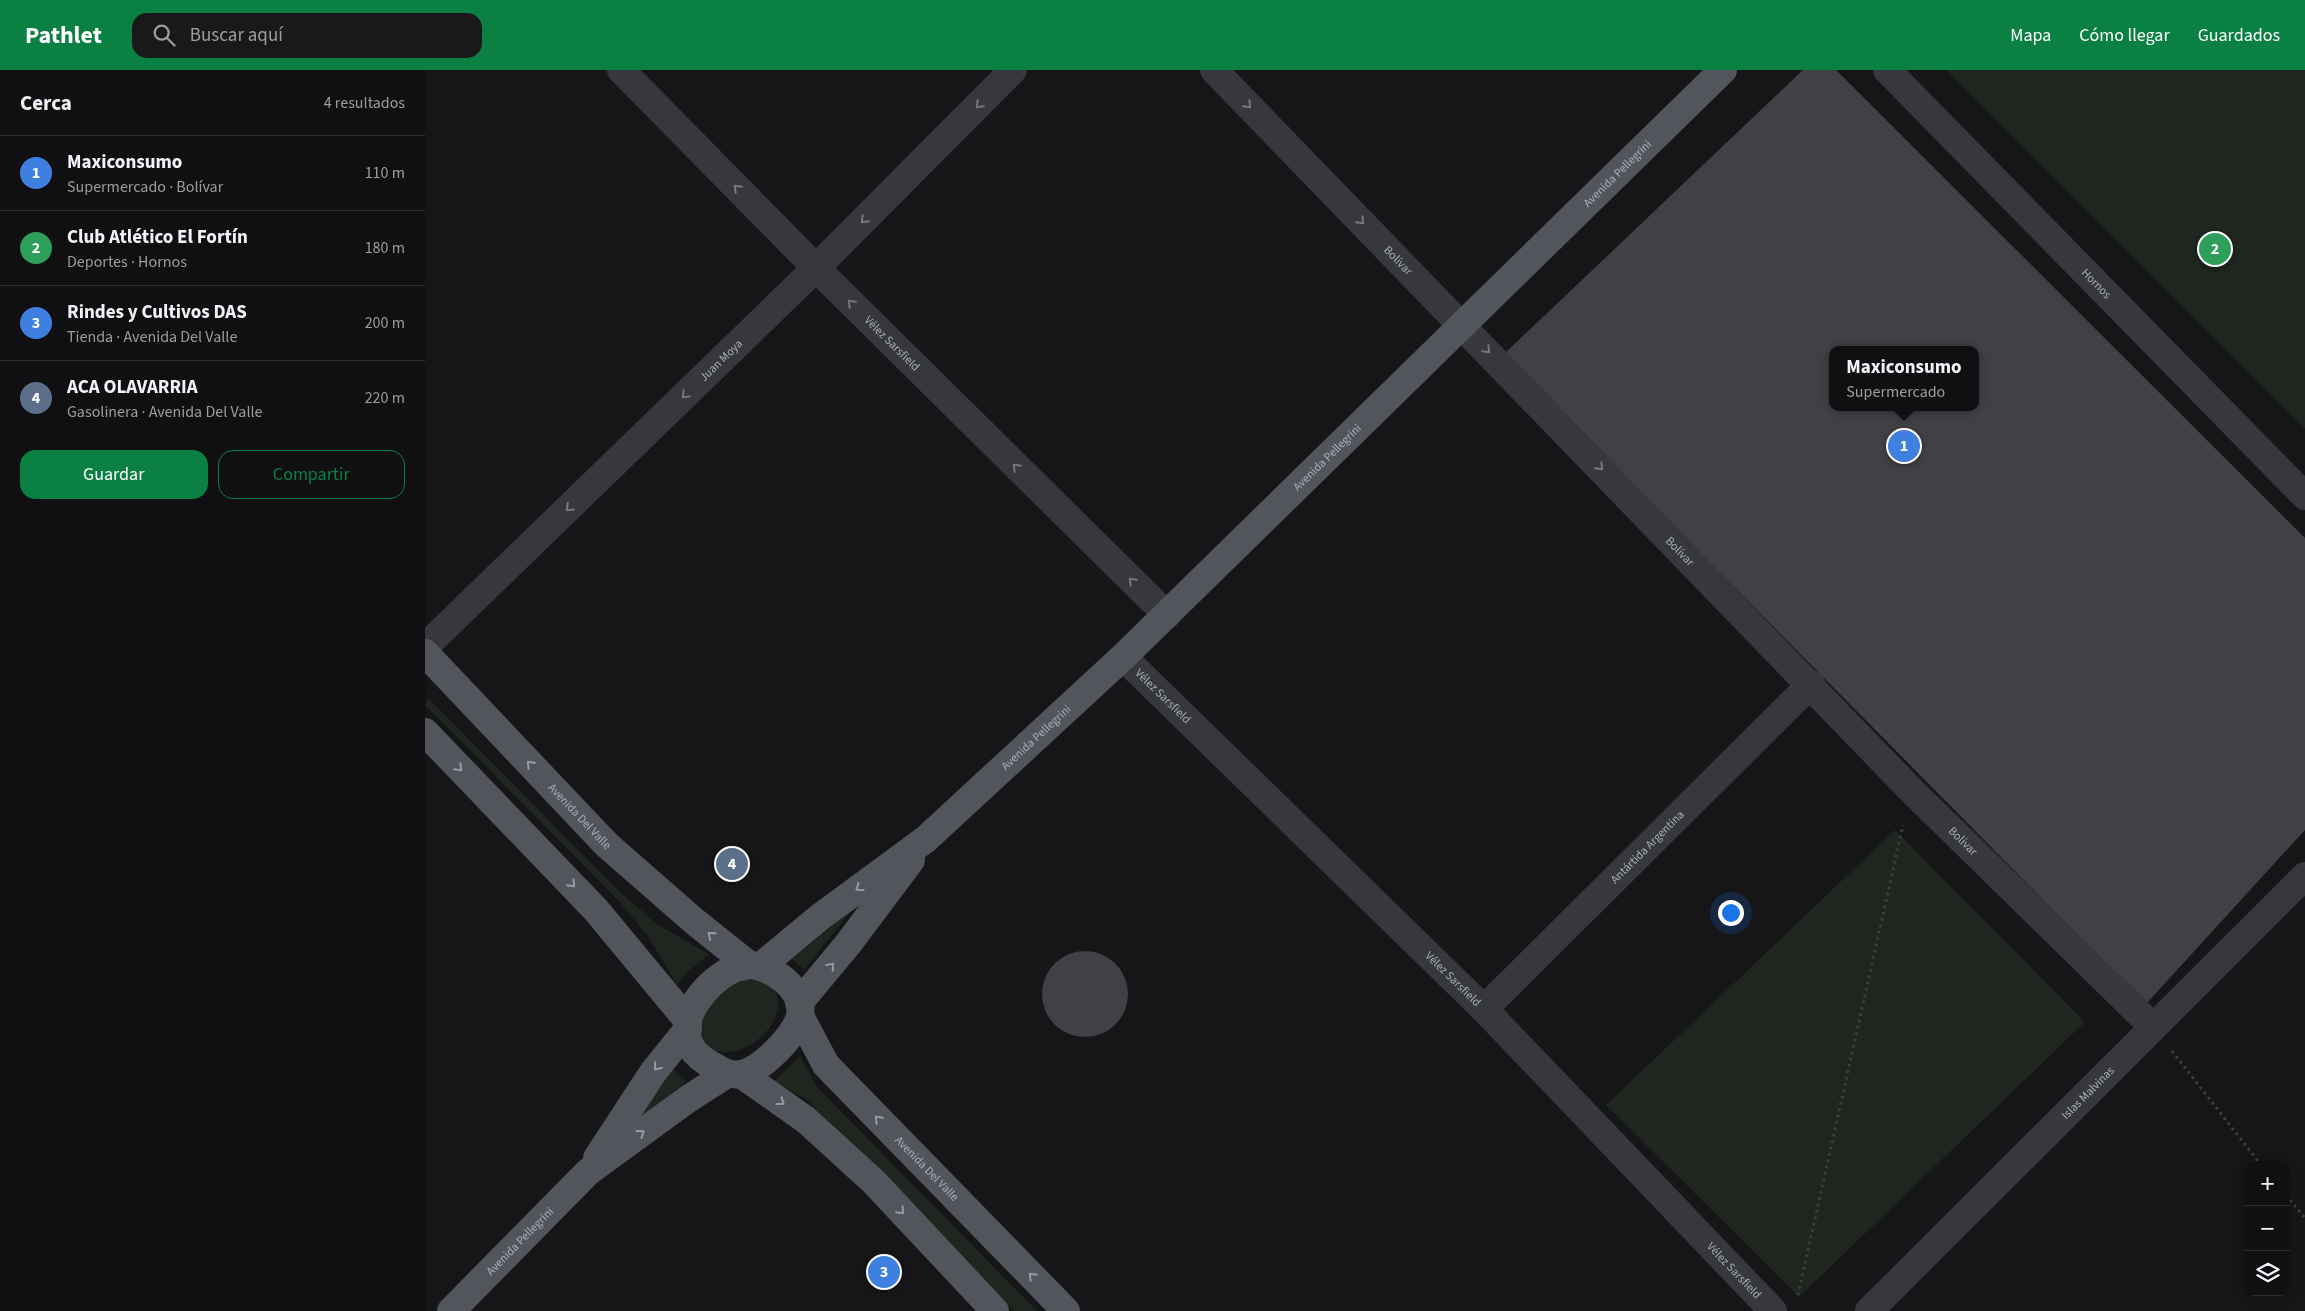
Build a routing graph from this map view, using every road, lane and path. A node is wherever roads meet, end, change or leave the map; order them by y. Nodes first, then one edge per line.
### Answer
1 (621, 70) edge
2 (1013, 70) edge
3 (1214, 70) edge
4 (1723, 70) edge
5 (1887, 70) edge
6 (816, 268) junction
7 (1463, 326) junction
8 (2305, 496) edge
9 (1167, 615) junction
10 (425, 647) edge
11 (425, 653) edge
12 (1123, 657) junction
13 (1811, 684) junction
14 (425, 732) edge
15 (1911, 790) junction
16 (926, 839) junction
17 (2305, 876) edge
18 (755, 966) junction
19 (1484, 1009) junction
20 (799, 1010) junction
21 (688, 1025) junction
22 (2153, 1026) junction
23 (734, 1074) junction
24 (2258, 1161) edge
25 (588, 1172) junction
26 (2290, 1201) edge
27 (2305, 1218) edge
28 (1785, 1306) edge
29 (451, 1311) edge
30 (995, 1311) edge
31 (1066, 1311) edge
32 (1869, 1311) edge

6 -> 1 street, Vélez Sarsfield
2 -> 6 street, Juan Moya
3 -> 7 street, Bolívar
4 - 7 main road, Avenida Pellegrini
5 - 8 street, Hornos
9 -> 6 street, Vélez Sarsfield
6 -> 10 street, Juan Moya
7 - 9 main road, Avenida Pellegrini
7 -> 13 street, Bolívar
9 - 12 main road, Avenida Pellegrini
18 -> 11 main road, Avenida Del Valle
12 - 16 main road, Avenida Pellegrini
12 - 19 street, Vélez Sarsfield
13 - 15 street, Bolívar
13 - 19 street, Antártida Argentina
14 -> 21 main road
15 - 22 street, Bolívar
15 - 28 path
16 -> 18 main road, Avenida Pellegrini
20 -> 16 main road, Avenida Pellegrini
17 - 22 street, Islas Malvinas
18 - 20 main road
18 - 21 main road
19 - 28 street, Vélez Sarsfield
20 - 23 main road
31 -> 20 main road, Avenida Del Valle
21 - 23 main road
21 -> 25 main road, Avenida Pellegrini
22 - 24 path
22 - 32 street, Islas Malvinas
25 -> 23 main road, Avenida Pellegrini
23 -> 30 main road
25 - 29 main road, Avenida Pellegrini
26 - 27 path

